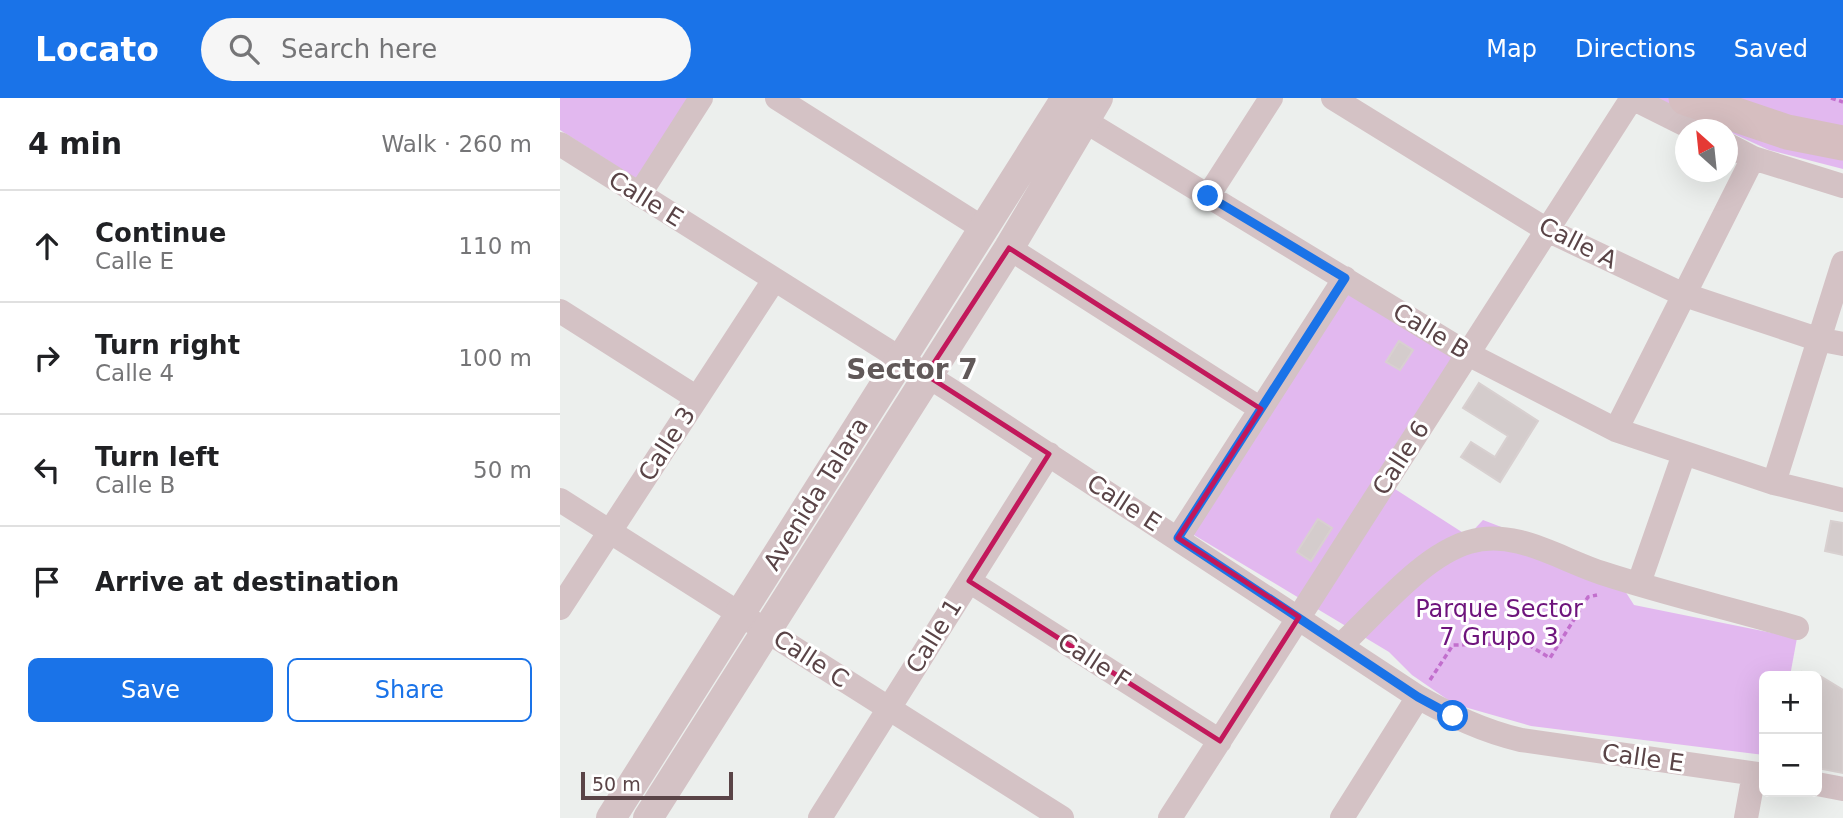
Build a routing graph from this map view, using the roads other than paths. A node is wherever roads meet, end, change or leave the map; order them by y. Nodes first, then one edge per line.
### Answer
1 (701, 98) edge
2 (777, 98) edge
3 (1270, 98) edge
4 (1333, 98) edge
5 (1632, 98) edge
6 (1686, 98) edge
7 (1072, 104) edge
8 (1675, 120) edge
9 (1843, 143) edge
10 (560, 144) edge
11 (1738, 150) edge
12 (1753, 158) junction
13 (1843, 186) edge
14 (639, 195) junction
15 (1208, 196) junction
16 (984, 229) junction
17 (1548, 230) junction
18 (1009, 248) junction
19 (1843, 263) edge
20 (1345, 278) junction
21 (774, 280) junction
22 (1682, 295) junction
23 (560, 311) edge
24 (1817, 339) junction
25 (1843, 344) edge
26 (1468, 354) junction
27 (914, 367) junction
28 (697, 398) junction
29 (1261, 409) junction
30 (1616, 430) junction
31 (1049, 454) junction
32 (1684, 454) junction
33 (1774, 483) junction
34 (560, 500) edge
35 (1843, 500) edge
36 (610, 531) junction
37 (1178, 538) junction
38 (969, 581) junction
39 (1639, 583) junction
40 (560, 608) edge
41 (740, 614) junction
42 (1299, 617) junction
43 (1797, 628) dead end
44 (767, 630) junction
45 (1341, 645) junction
46 (1418, 697) junction
47 (889, 708) junction
48 (1220, 741) junction
49 (1759, 775) edge
50 (1822, 785) edge
51 (1843, 789) edge
52 (1346, 817) edge
53 (611, 818) edge
54 (648, 818) edge
55 (820, 818) edge
56 (1062, 818) edge
57 (1170, 818) edge
58 (1746, 818) edge

1 - 14 street
2 - 16 street
3 - 15 street
4 - 17 street, Calle A
5 - 8 street
5 - 17 street, Calle 6
6 - 9 main road
7 - 15 street, Calle B
7 - 16 street, Avenida Talara
7 - 18 street, Avenida Talara
10 - 14 street, Calle E
11 - 12 street
12 - 13 street
12 - 22 street
14 - 21 street, Calle E
15 - 20 street, Calle B
16 - 27 street, Avenida Talara
17 - 22 street, Calle A
17 - 26 street, Calle 6
18 - 27 street, Avenida Talara
18 - 29 street
19 - 24 street
20 - 26 street, Calle B
20 - 29 street
21 - 27 street, Calle E
21 - 28 street, Calle 3
22 - 24 street, Calle A
22 - 30 street
23 - 28 street
24 - 25 street, Calle A
24 - 33 street
26 - 30 street, Calle B
26 - 42 street, Calle 6
27 - 31 street, Calle E
27 - 41 street, Avenida Talara
27 - 44 street, Avenida Talara
28 - 36 street, Calle 3
29 - 37 street
30 - 32 street, Calle B
31 - 37 street, Calle E
31 - 38 street, Calle 1
32 - 33 street, Calle B
32 - 39 street
33 - 35 street, Calle B
34 - 36 street, Calle C
36 - 40 street, Calle 3
36 - 41 street, Calle C
37 - 42 street, Calle E
38 - 47 street, Calle 1
38 - 48 street, Calle F
39 - 43 street
39 - 45 street
41 - 44 street, Calle C
41 - 53 street, Avenida Talara
42 - 45 street, Calle E
42 - 48 street, Calle 6
44 - 47 street, Calle C
44 - 54 street, Avenida Talara
45 - 46 street, Calle E
46 - 49 street, Calle E
46 - 52 street
47 - 55 street, Calle 1
47 - 56 street, Calle C
48 - 57 street, Calle 6
49 - 58 street
50 - 51 street

